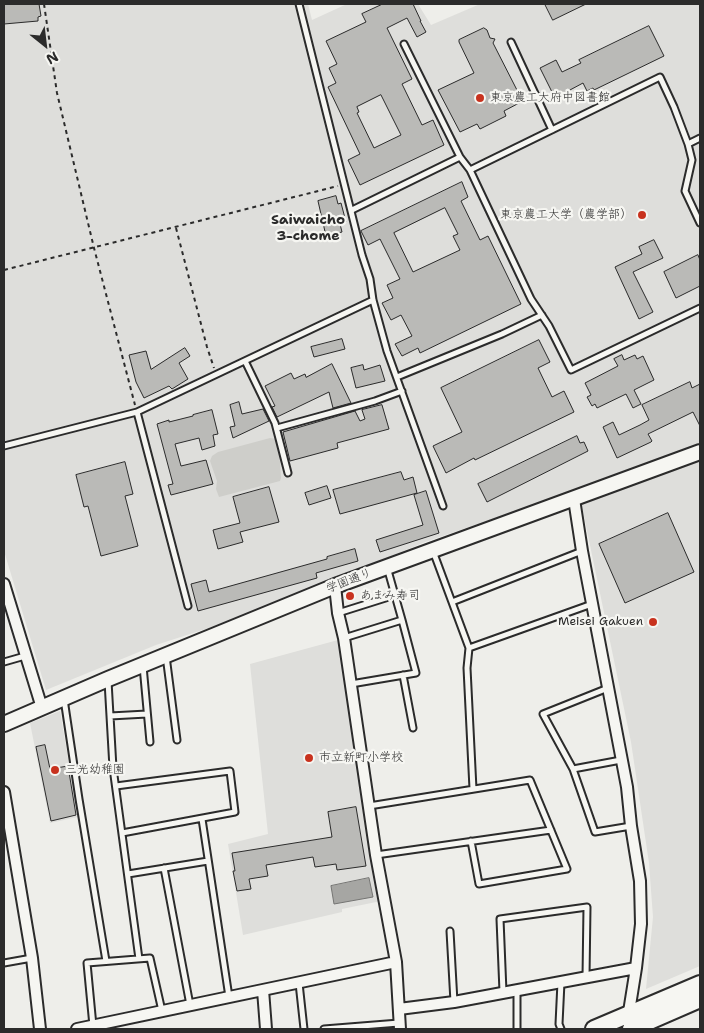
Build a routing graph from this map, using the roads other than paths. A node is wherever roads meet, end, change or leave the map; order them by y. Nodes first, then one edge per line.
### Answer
1 (299, 4) edge
2 (511, 42) dead end
3 (404, 44) dead end
4 (552, 130) junction
5 (700, 138) edge
6 (688, 144) junction
7 (460, 157) junction
8 (470, 170) junction
9 (352, 210) junction
10 (700, 223) edge
11 (373, 300) junction
12 (700, 308) edge
13 (542, 315) junction
14 (245, 361) junction
15 (397, 377) junction
16 (402, 391) junction
17 (137, 412) junction
18 (276, 428) junction
19 (4, 446) edge
20 (700, 452) edge
21 (288, 473) dead end
22 (574, 499) junction
23 (443, 506) dead end
24 (432, 550) junction
25 (582, 551) junction
26 (386, 567) junction
27 (335, 586) junction
28 (4, 589) edge
29 (395, 595) junction
30 (452, 602) junction
31 (592, 604) junction
32 (188, 606) dead end
33 (338, 613) junction
34 (402, 620) junction
35 (344, 638) junction
36 (469, 648) junction
37 (166, 655) junction
38 (25, 656) junction
39 (4, 662) edge
40 (143, 665) junction
41 (403, 675) junction
42 (108, 679) junction
43 (350, 684) junction
44 (608, 688) junction
45 (64, 699) junction
46 (42, 708) junction
47 (147, 714) junction
48 (110, 716) junction
49 (4, 724) edge
50 (413, 728) dead end
51 (177, 740) dead end
52 (150, 742) dead end
53 (621, 760) junction
54 (573, 769) junction
55 (116, 786) junction
56 (472, 789) junction
57 (4, 792) edge
58 (369, 806) junction
59 (202, 818) junction
60 (631, 826) junction
61 (551, 830) junction
62 (122, 833) junction
63 (471, 841) junction
64 (376, 854) junction
65 (208, 862) junction
66 (164, 868) junction
67 (128, 874) junction
68 (450, 931) dead end
69 (32, 958) junction
70 (139, 959) junction
71 (106, 961) junction
72 (396, 962) junction
73 (4, 963) edge
74 (636, 968) junction
75 (586, 977) junction
76 (299, 982) junction
77 (562, 982) junction
78 (700, 984) edge
79 (263, 990) junction
80 (517, 990) junction
81 (503, 992) junction
82 (229, 997) junction
83 (700, 999) edge
84 (454, 1002) junction
85 (190, 1005) junction
86 (399, 1008) junction
87 (162, 1011) junction
88 (131, 1018) junction
89 (628, 1025) edge
90 (94, 1026) junction
91 (400, 1026) edge
92 (40, 1029) edge
93 (77, 1029) edge
94 (132, 1029) edge
95 (266, 1029) edge
96 (304, 1029) edge
97 (324, 1029) edge
98 (517, 1029) edge
99 (561, 1029) edge
100 (594, 1029) edge

1 - 9 lane
2 - 4 lane
3 - 7 lane
4 - 6 lane
4 - 8 lane
5 - 6 lane
6 - 10 lane
7 - 8 lane
7 - 9 lane
8 - 13 lane
9 - 11 lane
11 - 14 lane
11 - 15 lane
12 - 13 lane
13 - 15 lane
14 - 17 lane
14 - 18 lane
15 - 16 lane
16 - 18 lane
16 - 23 lane
17 - 19 lane
17 - 32 lane
18 - 21 lane
20 - 22 street, 学園通り
22 - 24 street, 学園通り
22 - 25 street
24 - 26 street, 学園通り
24 - 30 lane
25 - 30 lane
25 - 31 street
26 - 27 street, 学園通り
26 - 29 lane
27 - 33 street
27 - 37 street, 学園通り
28 - 38 street
29 - 33 lane
29 - 34 lane
30 - 36 lane
31 - 36 lane
31 - 44 street
33 - 35 street
34 - 35 lane
34 - 41 lane
35 - 43 street
36 - 56 lane
37 - 40 street, 学園通り
37 - 51 lane
38 - 39 lane
38 - 46 street
40 - 42 street, 学園通り
40 - 47 lane
41 - 43 lane
41 - 50 lane
42 - 45 street, 学園通り
42 - 48 lane
43 - 58 street
44 - 53 street
44 - 54 lane
45 - 46 street, 学園通り
45 - 71 lane
46 - 49 street, 学園通り
47 - 48 lane
47 - 52 lane
48 - 55 lane
53 - 54 lane
53 - 60 street
54 - 60 lane
55 - 59 lane
55 - 62 lane
56 - 58 lane
56 - 61 lane
57 - 69 street
58 - 64 street
59 - 62 lane
59 - 65 lane
60 - 74 street
61 - 63 lane
61 - 63 lane
62 - 67 lane
63 - 64 lane
64 - 72 street
65 - 66 lane
65 - 82 lane
66 - 67 lane
66 - 85 lane
67 - 70 lane
68 - 84 lane
69 - 73 lane
69 - 92 street
70 - 71 lane
70 - 87 lane
71 - 90 lane
72 - 76 street
72 - 86 street
74 - 75 street
74 - 89 street
75 - 77 street
75 - 81 lane
76 - 79 street
76 - 96 lane
77 - 80 street
77 - 99 lane
78 - 89 main road
79 - 82 street
79 - 95 street
80 - 81 street
80 - 98 lane
81 - 84 street
82 - 85 street
83 - 89 main road
84 - 86 street
85 - 87 street
86 - 91 street
87 - 88 street
88 - 90 street
88 - 94 street
89 - 100 main road
90 - 93 street
91 - 97 lane

